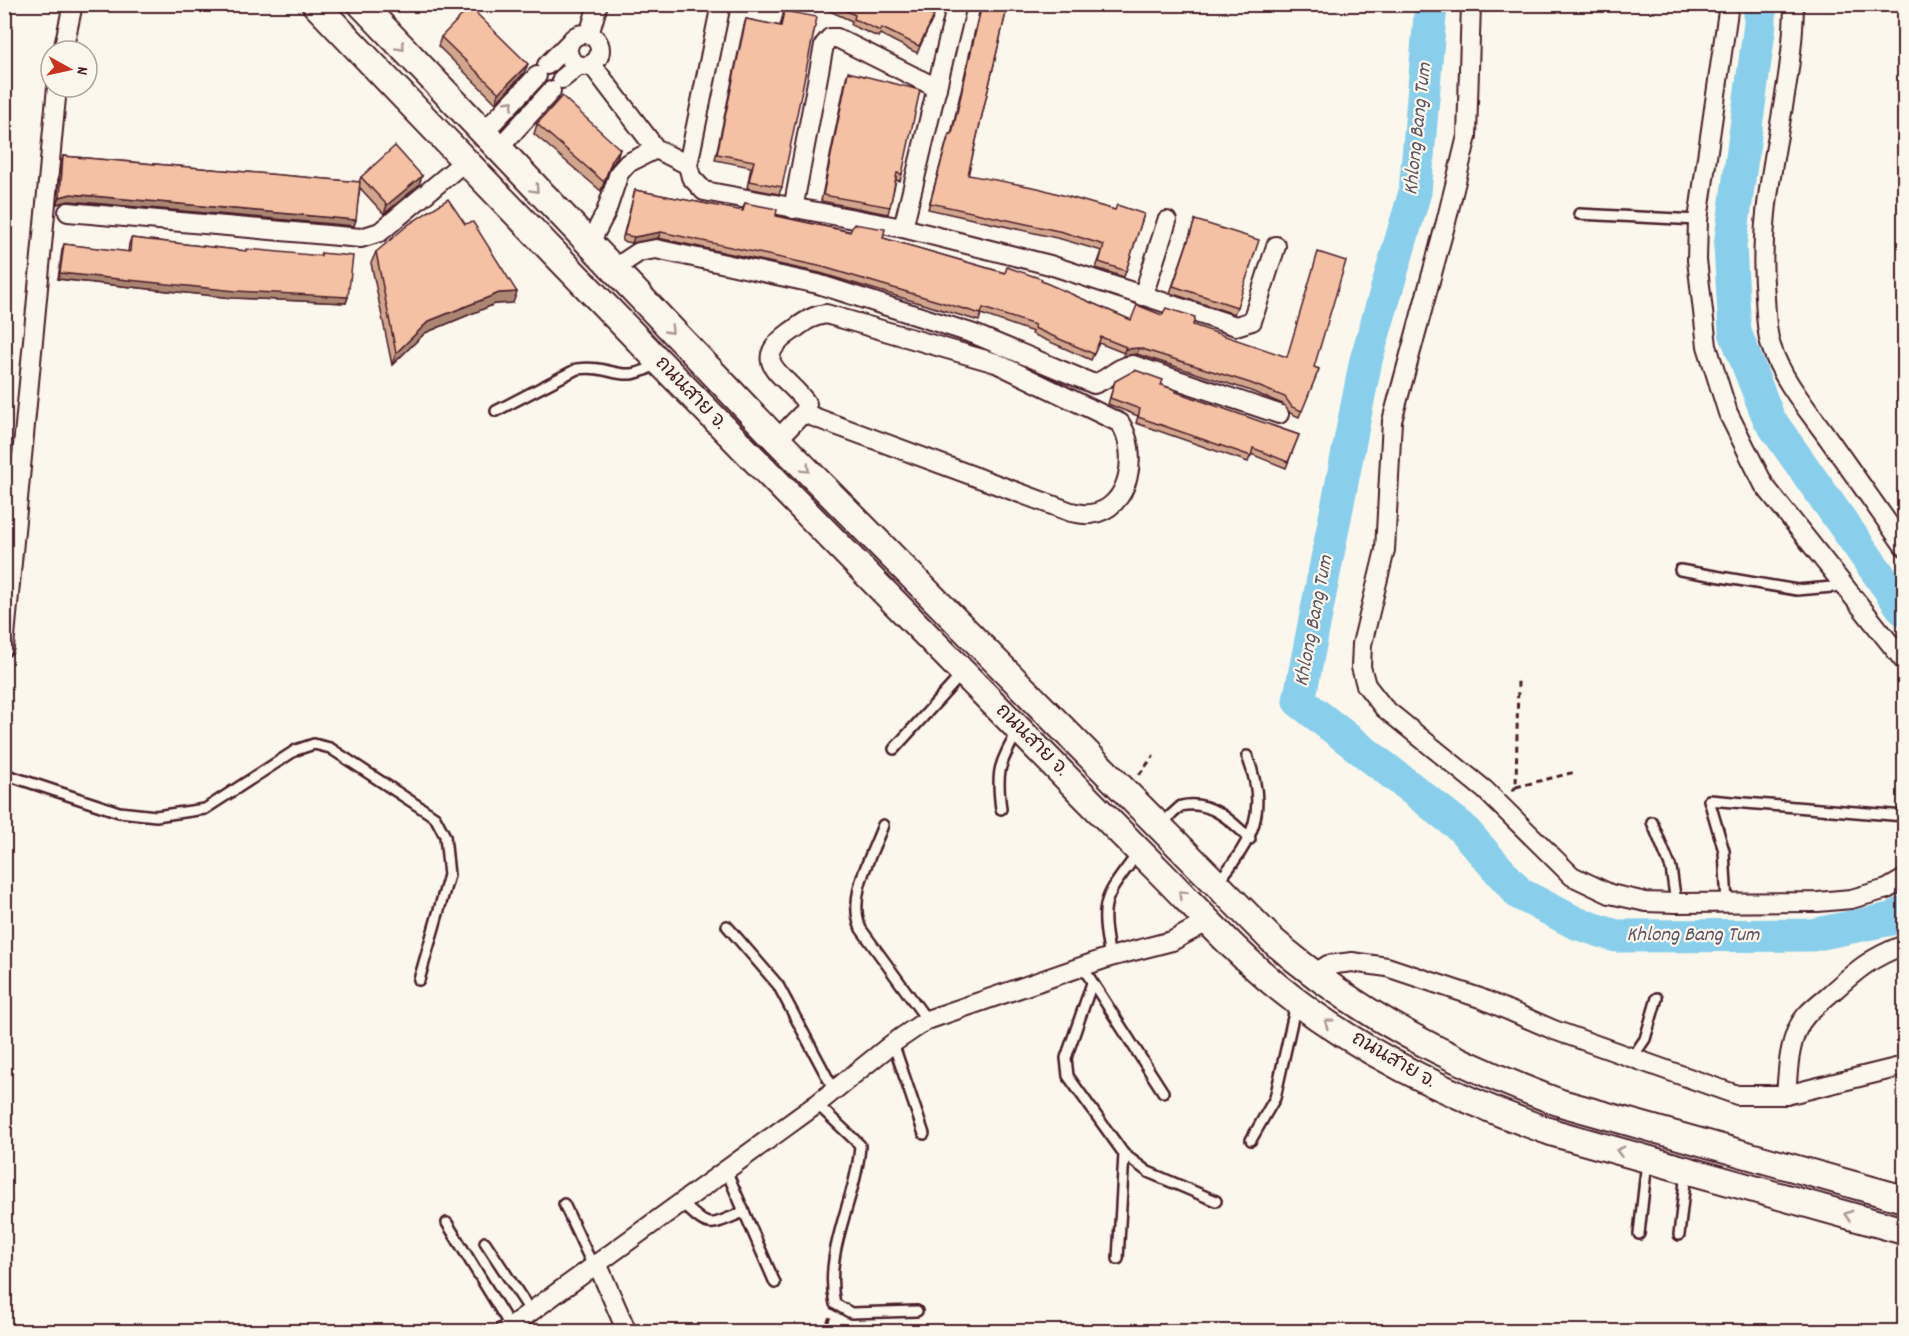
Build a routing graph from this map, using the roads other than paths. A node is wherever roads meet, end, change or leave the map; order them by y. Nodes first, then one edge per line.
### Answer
1 (73, 4) edge
2 (315, 4) edge
3 (361, 4) edge
4 (597, 4) edge
5 (721, 4) edge
6 (957, 4) edge
7 (1471, 4) edge
8 (1729, 4) edge
9 (1794, 4) edge
10 (589, 35) junction
11 (66, 39) edge
12 (568, 44) junction
13 (585, 65) junction
14 (937, 88) junction
15 (56, 99) edge
16 (490, 141) junction
17 (656, 149) junction
18 (465, 161) junction
19 (688, 165) junction
20 (793, 209) junction
21 (68, 212) dead end
22 (1578, 214) dead end
23 (1698, 220) junction
24 (1167, 221) dead end
25 (903, 228) junction
26 (589, 245) junction
27 (1276, 246) dead end
28 (612, 270) junction
29 (1143, 296) junction
30 (659, 363) junction
31 (496, 411) dead end
32 (803, 413) junction
33 (1279, 414) dead end
34 (777, 440) junction
35 (1905, 546) edge
36 (1680, 570) dead end
37 (1844, 586) junction
38 (5, 640) edge
39 (1905, 661) edge
40 (963, 672) junction
41 (1020, 729) junction
42 (894, 749) dead end
43 (1247, 756) dead end
44 (4, 774) edge
45 (1002, 809) dead end
46 (1905, 816) edge
47 (1652, 822) dead end
48 (883, 825) dead end
49 (1160, 826) junction
50 (1251, 839) junction
51 (1140, 851) junction
52 (1905, 879) edge
53 (1217, 884) junction
54 (1676, 903) junction
55 (1726, 903) junction
56 (1209, 921) junction
57 (727, 926) dead end
58 (1905, 945) edge
59 (1110, 957) junction
60 (1082, 966) junction
61 (1313, 975) junction
62 (419, 980) dead end
63 (1092, 983) junction
64 (1657, 998) dead end
65 (1297, 1001) junction
66 (927, 1020) junction
67 (893, 1043) junction
68 (1632, 1058) junction
69 (1905, 1066) edge
70 (834, 1090) junction
71 (1163, 1092) dead end
72 (1786, 1095) junction
73 (817, 1104) junction
74 (924, 1134) dead end
75 (1251, 1140) dead end
76 (1124, 1154) junction
77 (1647, 1159) junction
78 (726, 1170) junction
79 (1686, 1170) junction
80 (1905, 1199) edge
81 (1216, 1201) dead end
82 (681, 1202) junction
83 (564, 1204) dead end
84 (744, 1212) junction
85 (447, 1223) dead end
86 (1905, 1231) edge
87 (1640, 1234) dead end
88 (1679, 1234) dead end
89 (485, 1242) dead end
90 (1118, 1259) dead end
91 (595, 1265) junction
92 (775, 1283) dead end
93 (917, 1311) dead end
94 (531, 1312) junction
95 (509, 1330) edge
96 (627, 1332) edge

1 - 11 street
2 - 18 main road, ถนนสาย จ.
3 -> 16 main road, ถนนสาย จ.
4 - 10 street
5 - 19 street
6 - 14 street
7 - 54 street
8 - 23 street
9 - 35 street
10 - 12 street
10 - 13 street
12 - 13 street
16 -> 12 street
13 - 16 street
13 - 17 street
14 - 20 street
14 - 25 street
15 - 38 street
16 -> 26 main road, ถนนสาย จ.
17 - 19 street
17 - 26 street
18 - 21 street
18 - 30 main road, ถนนสาย จ.
19 - 20 street
20 - 25 street
22 - 23 lane
23 - 37 street
24 - 29 street
25 - 29 street
26 - 28 main road, ถนนสาย จ.
27 - 29 street
28 - 33 street
28 -> 34 main road, ถนนสาย จ.
30 - 31 lane
30 - 40 main road, ถนนสาย จ.
32 - 32 street
32 - 34 street
34 -> 49 main road, ถนนสาย จ.
36 - 37 lane
37 - 39 street
40 - 41 main road, ถนนสาย จ.
40 - 42 lane
41 - 45 lane
41 - 51 main road, ถนนสาย จ.
43 - 50 lane
44 - 62 lane
46 - 55 lane
47 - 54 lane
48 - 66 lane
49 - 50 lane
49 - 53 main road, ถนนสาย จ.
50 - 53 lane
56 -> 51 main road, ถนนสาย จ.
51 - 59 lane
52 - 55 street
53 - 61 main road, ถนนสาย จ.
54 - 55 street
56 - 59 street
56 - 65 main road, ถนนสาย จ.
57 - 70 lane
58 - 72 street
59 - 60 street
60 - 63 lane
60 - 66 street
61 - 68 street
61 - 80 main road, ถนนสาย จ.
63 - 71 lane
63 - 76 lane
64 - 68 lane
65 - 75 lane
77 -> 65 main road, ถนนสาย จ.
66 - 67 street
67 - 70 street
67 - 74 lane
68 - 72 street
69 - 72 street
70 - 73 street
73 - 78 street
73 - 93 lane
76 - 81 lane
76 - 90 lane
77 - 79 main road, ถนนสาย จ.
77 - 87 lane
78 - 82 street
78 - 84 lane
86 -> 79 main road, ถนนสาย จ.
79 - 88 lane
82 - 84 lane
82 - 91 street
83 - 91 lane
84 - 92 lane
85 - 95 lane
89 - 94 lane
91 - 94 street
91 - 96 street
94 - 95 street

